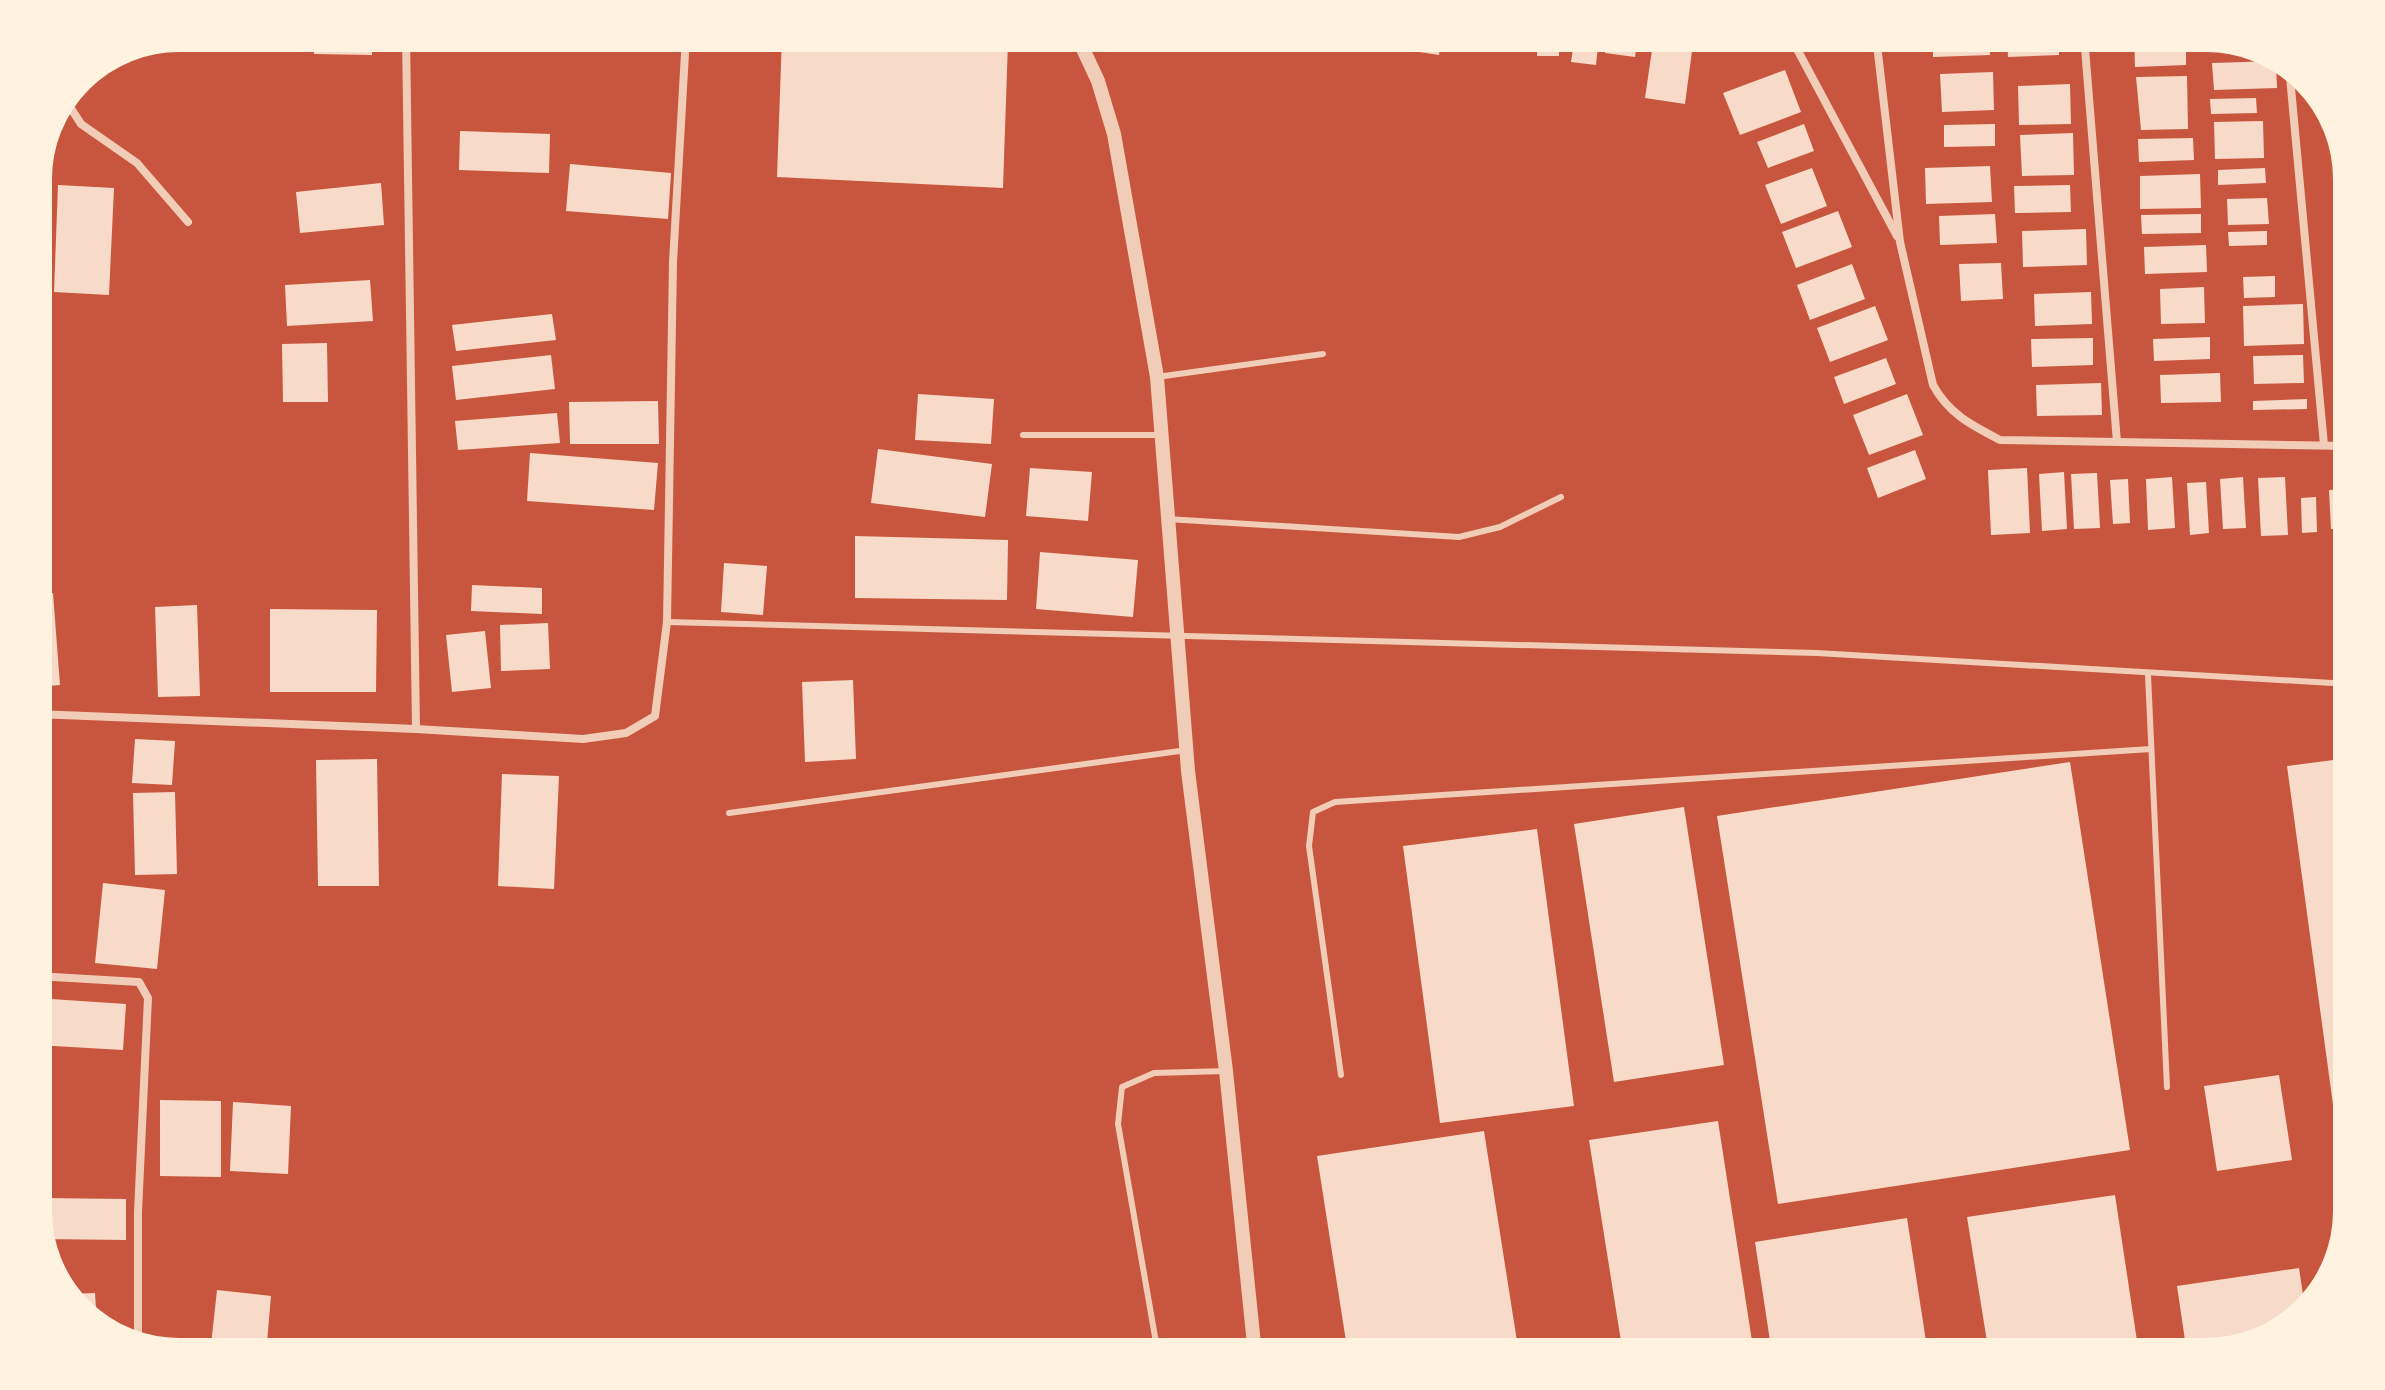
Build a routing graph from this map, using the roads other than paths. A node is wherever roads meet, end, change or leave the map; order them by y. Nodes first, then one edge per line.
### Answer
1 (406, 50) edge
2 (685, 50) edge
3 (1084, 50) edge
4 (1797, 50) edge
5 (1878, 50) edge
6 (2085, 50) edge
7 (2290, 82) edge
8 (71, 109) edge
9 (188, 222) dead end
10 (1900, 242) junction
11 (1323, 354) dead end
12 (1157, 377) junction
13 (1023, 435) dead end
14 (1160, 435) junction
15 (2117, 442) junction
16 (2324, 445) junction
17 (2335, 445) edge
18 (1561, 497) dead end
19 (1167, 519) junction
20 (667, 622) junction
21 (1178, 637) junction
22 (2148, 675) junction
23 (2335, 683) edge
24 (50, 715) edge
25 (416, 729) junction
26 (2151, 749) junction
27 (1187, 750) junction
28 (729, 813) dead end
29 (50, 977) edge
30 (1226, 1071) junction
31 (1341, 1075) dead end
32 (2167, 1087) dead end
33 (138, 1333) edge
34 (1156, 1340) edge
35 (1254, 1340) edge

1 - 25 street
2 - 20 street
3 - 12 street
4 - 10 street
5 - 10 street
6 - 15 street
7 - 16 street
8 - 9 street
10 - 15 street
11 - 12 lane
12 - 14 street
13 - 14 lane
14 - 19 street
15 - 16 street
16 - 17 street
18 - 19 lane
19 - 21 street
20 - 21 lane
20 - 25 street
21 - 22 lane
21 - 27 street
22 - 23 lane
22 - 26 lane
24 - 25 street
26 - 31 lane
26 - 32 lane
27 - 28 lane
27 - 30 street
29 - 33 street
30 - 34 lane
30 - 35 street

